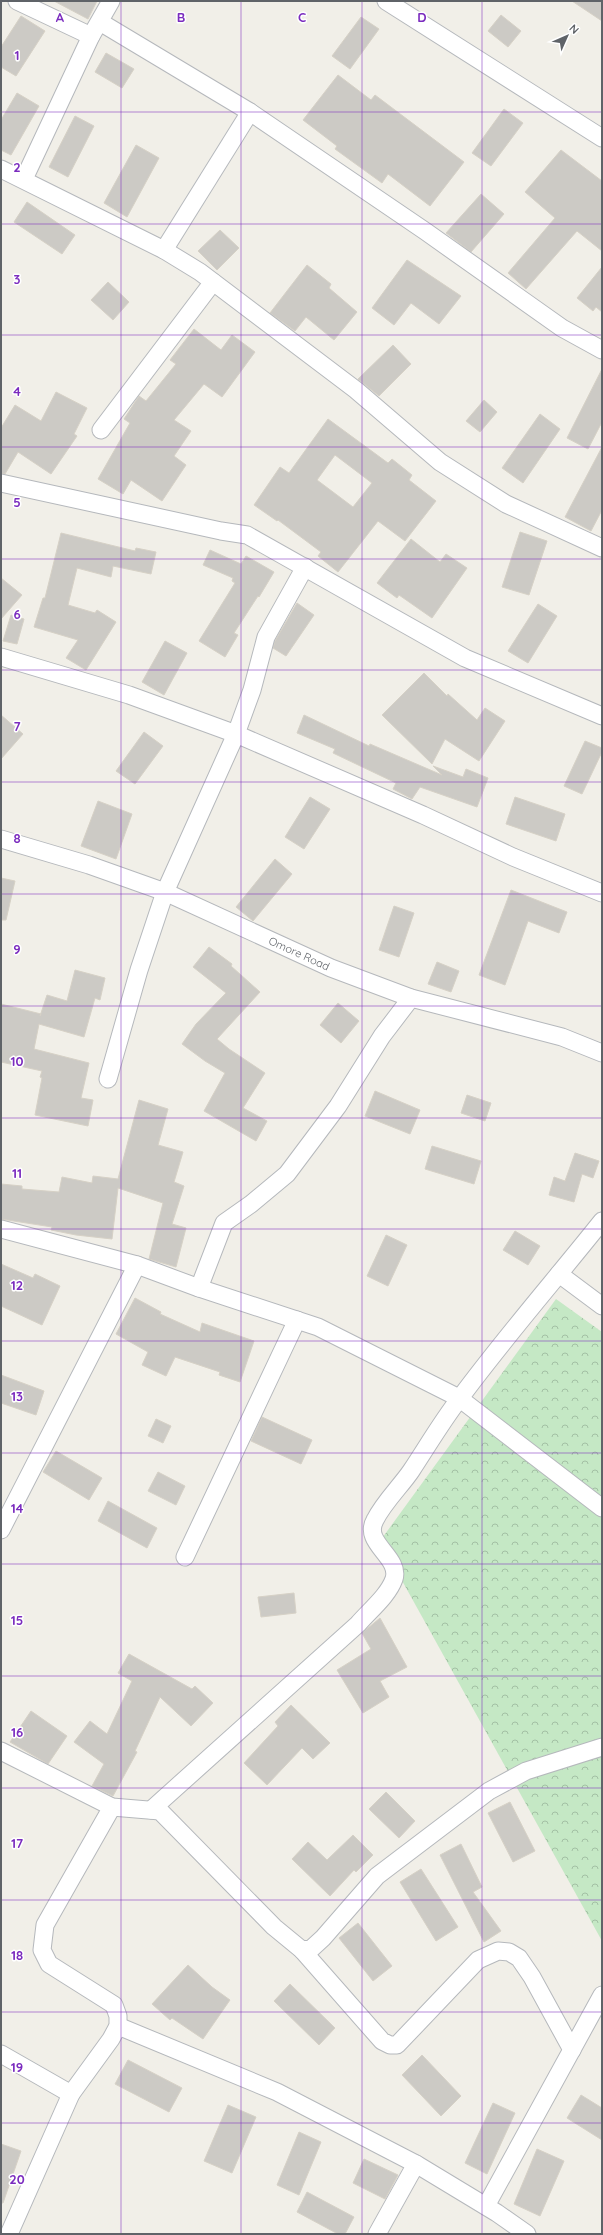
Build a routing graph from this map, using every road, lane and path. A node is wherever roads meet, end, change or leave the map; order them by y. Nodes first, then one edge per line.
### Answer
1 (16, 1) edge
2 (111, 1) edge
3 (386, 1) edge
4 (96, 29) junction
5 (250, 112) junction
6 (602, 138) edge
7 (1, 169) edge
8 (24, 178) junction
9 (164, 250) junction
10 (213, 282) junction
11 (602, 350) edge
12 (101, 430) dead end
13 (1, 483) edge
14 (602, 548) edge
15 (305, 567) junction
16 (1, 656) edge
17 (602, 716) edge
18 (236, 734) junction
19 (1, 839) edge
20 (166, 892) junction
21 (602, 893) edge
22 (411, 998) junction
23 (602, 1053) edge
24 (108, 1079) dead end
25 (602, 1221) edge
26 (1, 1229) edge
27 (137, 1265) junction
28 (559, 1274) junction
29 (199, 1288) junction
30 (602, 1306) edge
31 (297, 1320) junction
32 (459, 1398) junction
33 (602, 1508) edge
34 (1, 1530) edge
35 (185, 1557) dead end
36 (602, 1747) edge
37 (1, 1751) edge
38 (112, 1807) junction
39 (151, 1810) junction
40 (302, 1950) junction
41 (602, 1995) edge
42 (118, 2026) junction
43 (572, 2050) junction
44 (1, 2054) edge
45 (71, 2094) junction
46 (416, 2164) junction
47 (486, 2206) junction
48 (7, 2231) edge
49 (377, 2234) edge
50 (526, 2234) edge

1 - 4 street
2 - 4 street
3 - 6 street
4 - 5 street
4 - 8 street
5 - 9 street
5 - 11 street
7 - 8 street
8 - 9 street
9 - 10 street
10 - 12 street
10 - 14 street
13 - 15 street
15 - 17 street
15 - 18 street
16 - 18 street
18 - 20 street
18 - 21 street
19 - 20 street, Omore Road
20 - 22 street, Omore Road
20 - 24 street
22 - 23 street, Omore Road
22 - 29 street
25 - 28 street
26 - 27 street
27 - 29 street
27 - 34 street
28 - 30 street
28 - 32 street
29 - 31 street
31 - 32 street
31 - 35 street
32 - 33 street
32 - 39 street
36 - 40 street
37 - 38 street
38 - 39 street
38 - 42 street
39 - 40 street
40 - 43 street
41 - 43 street
42 - 45 street
42 - 46 street
43 - 47 street
44 - 45 street
45 - 48 street
46 - 47 street
46 - 49 street
47 - 50 street

